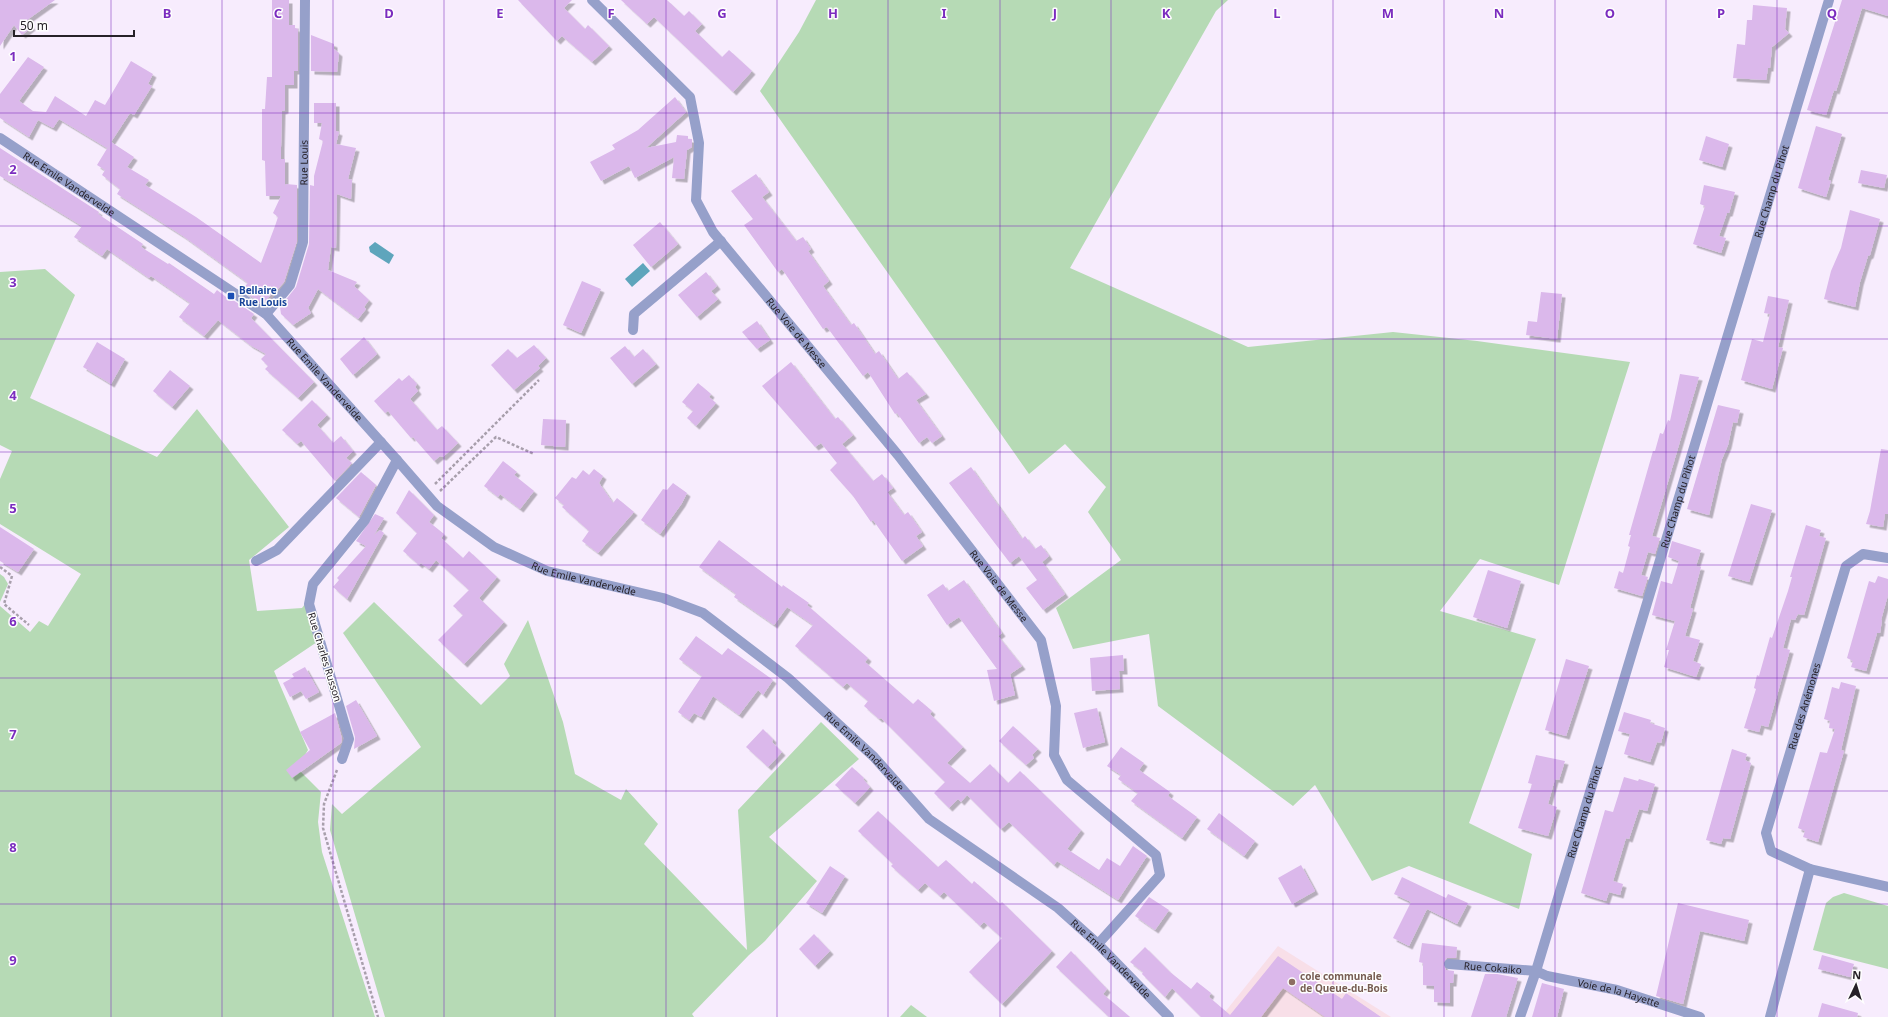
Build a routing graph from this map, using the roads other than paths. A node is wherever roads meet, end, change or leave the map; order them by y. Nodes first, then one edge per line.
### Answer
1 (305, 0) edge
2 (592, 0) edge
3 (1829, 0) edge
4 (0, 138) edge
5 (721, 241) junction
6 (266, 314) junction
7 (633, 330) dead end
8 (381, 442) junction
9 (397, 460) junction
10 (1888, 558) edge
11 (256, 561) dead end
12 (342, 759) road end
13 (1810, 869) junction
14 (1888, 887) edge
15 (1098, 944) junction
16 (1449, 964) dead end
17 (1536, 971) junction
18 (1169, 1017) edge
19 (1520, 1017) edge
20 (1700, 1017) edge
21 (1770, 1017) edge

1 - 6 street, Rue Louis
2 - 5 street, Rue Voie de Messe
3 - 17 street, Rue Champ du Pihot
4 - 6 street, Rue Emile Vandervelde
5 - 7 street
5 - 15 street, Rue Voie de Messe
6 - 8 street, Rue Emile Vandervelde
8 - 9 street, Rue Emile Vandervelde
8 - 11 street
9 - 12 street, Rue Charles Russon
9 - 15 street, Rue Emile Vandervelde
10 - 13 street, Rue des Anémones
13 - 14 street, Rue des Anémones
13 - 21 street
15 - 18 street, Rue Emile Vandervelde
16 - 17 street, Rue Cokaiko
17 - 19 street, Rue Champ du Pihot
17 - 20 street, Voie de la Hayette

